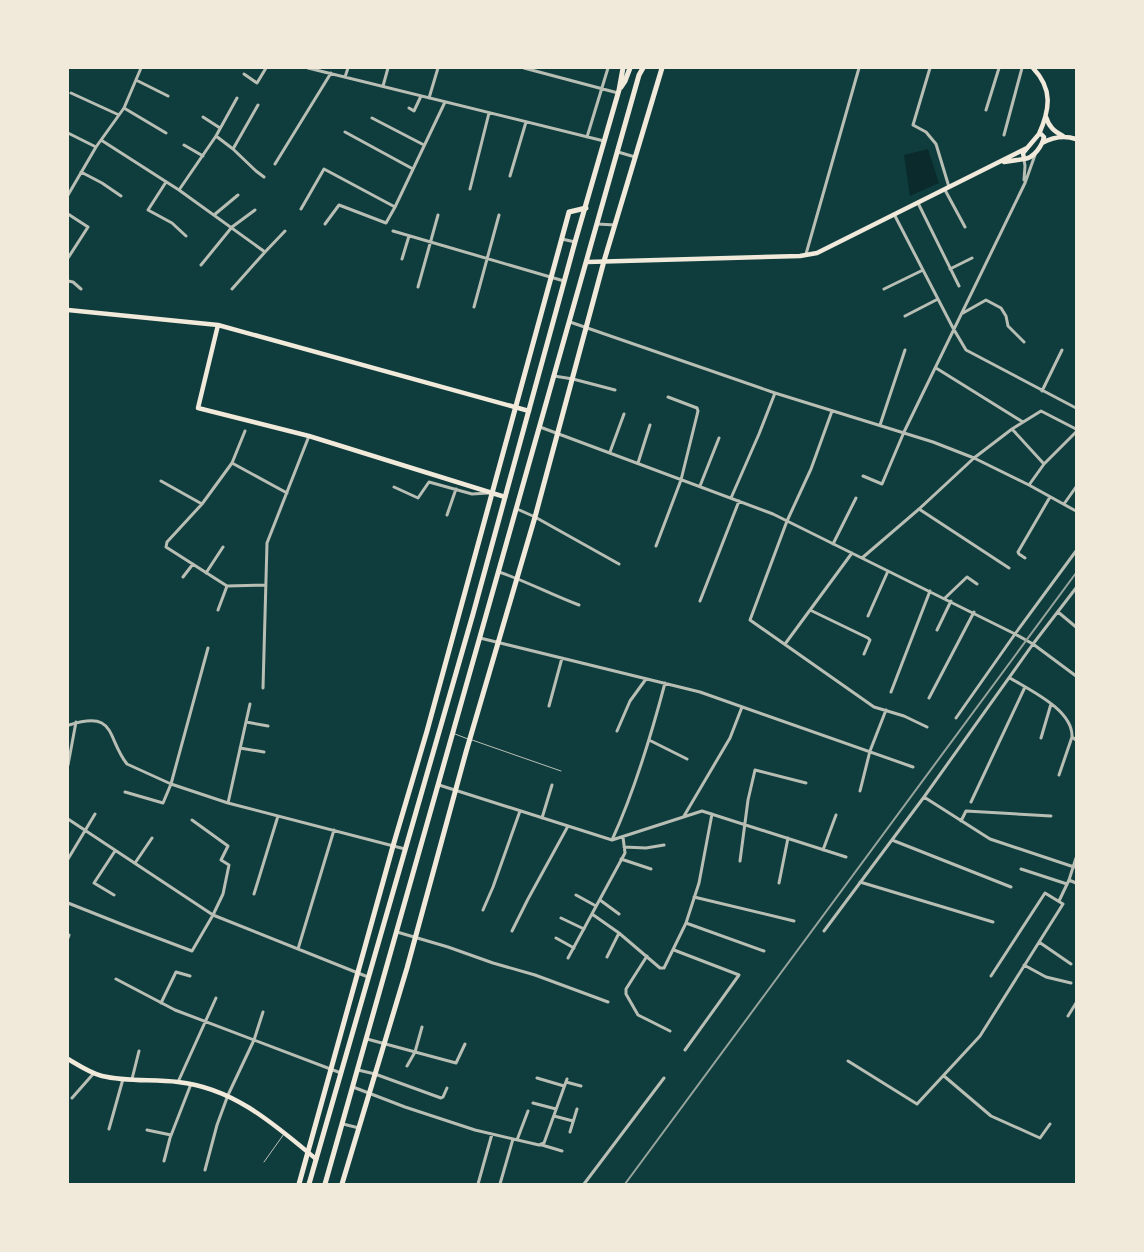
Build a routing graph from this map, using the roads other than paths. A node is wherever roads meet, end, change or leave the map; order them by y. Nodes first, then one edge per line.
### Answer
1 (141, 68) edge
2 (266, 68) edge
3 (308, 68) edge
4 (348, 68) edge
5 (388, 68) edge
6 (438, 68) edge
7 (524, 68) edge
8 (608, 68) edge
9 (623, 68) edge
10 (630, 68) edge
11 (643, 68) edge
12 (662, 68) edge
13 (860, 68) edge
14 (930, 68) edge
15 (999, 68) edge
16 (1022, 68) edge
17 (1033, 68) edge
18 (330, 73) junction
19 (244, 74) dead end
20 (345, 77) junction
21 (136, 80) junction
22 (383, 86) junction
23 (602, 88) junction
24 (618, 91) junction
25 (71, 93) dead end
26 (168, 96) dead end
27 (421, 96) junction
28 (237, 98) dead end
29 (429, 98) junction
30 (445, 102) junction
31 (258, 105) dead end
32 (124, 108) junction
33 (409, 108) dead end
34 (986, 110) dead end
35 (489, 113) junction
36 (119, 115) junction
37 (1046, 116) junction
38 (203, 117) dead end
39 (372, 118) dead end
40 (526, 122) junction
41 (220, 128) junction
42 (68, 132) edge
43 (345, 132) dead end
44 (166, 133) dead end
45 (1039, 134) junction
46 (1004, 135) dead end
47 (216, 136) junction
48 (587, 137) junction
49 (1065, 137) junction
50 (1076, 138) edge
51 (101, 140) junction
52 (604, 141) junction
53 (1042, 144) junction
54 (184, 145) dead end
55 (424, 145) junction
56 (96, 147) junction
57 (1027, 148) junction
58 (233, 149) junction
59 (1037, 150) junction
60 (618, 152) junction
61 (203, 156) junction
62 (636, 157) junction
63 (1024, 159) junction
64 (998, 163) junction
65 (275, 164) dead end
66 (413, 169) junction
67 (81, 172) junction
68 (510, 176) dead end
69 (264, 177) dead end
70 (166, 182) junction
71 (947, 188) junction
72 (69, 189) edge
73 (470, 189) dead end
74 (179, 190) junction
75 (68, 195) edge
76 (238, 195) dead end
77 (1019, 195) junction
78 (121, 196) dead end
79 (918, 203) junction
80 (395, 207) junction
81 (586, 208) junction
82 (301, 209) dead end
83 (255, 210) dead end
84 (68, 214) edge
85 (894, 214) junction
86 (214, 215) junction
87 (438, 215) dead end
88 (499, 215) dead end
89 (325, 224) dead end
90 (597, 224) junction
91 (615, 225) junction
92 (965, 226) dead end
93 (232, 227) junction
94 (285, 231) dead end
95 (393, 231) dead end
96 (186, 236) dead end
97 (409, 236) junction
98 (562, 239) junction
99 (575, 242) junction
100 (431, 243) junction
101 (265, 252) junction
102 (806, 255) junction
103 (68, 258) edge
104 (972, 258) dead end
105 (402, 259) dead end
106 (487, 259) junction
107 (604, 261) junction
108 (587, 262) junction
109 (201, 265) dead end
110 (950, 269) junction
111 (923, 270) junction
112 (551, 278) junction
113 (68, 281) edge
114 (565, 282) junction
115 (418, 286) dead end
116 (959, 286) dead end
117 (81, 289) dead end
118 (232, 289) dead end
119 (884, 289) dead end
120 (938, 299) junction
121 (474, 307) dead end
122 (68, 310) edge
123 (962, 314) junction
124 (905, 316) dead end
125 (570, 322) junction
126 (218, 325) junction
127 (586, 327) junction
128 (953, 328) junction
129 (1024, 342) dead end
130 (905, 350) dead end
131 (1062, 350) dead end
132 (936, 368) junction
133 (554, 376) junction
134 (573, 379) junction
135 (615, 390) dead end
136 (1042, 391) junction
137 (774, 393) junction
138 (668, 397) dead end
139 (515, 407) junction
140 (1076, 408) edge
141 (529, 411) junction
142 (832, 411) junction
143 (624, 414) dead end
144 (1023, 422) junction
145 (650, 425) dead end
146 (880, 425) junction
147 (540, 427) junction
148 (1012, 429) junction
149 (1076, 430) edge
150 (245, 431) dead end
151 (904, 432) junction
152 (557, 433) junction
153 (309, 436) junction
154 (719, 438) dead end
155 (610, 452) junction
156 (974, 458) junction
157 (232, 463) junction
158 (638, 463) junction
159 (1044, 464) junction
160 (863, 476) dead end
161 (681, 480) junction
162 (161, 481) dead end
163 (1029, 484) junction
164 (700, 486) junction
165 (394, 487) dead end
166 (1076, 487) edge
167 (456, 490) junction
168 (492, 492) junction
169 (287, 493) junction
170 (505, 496) junction
171 (1050, 497) junction
172 (731, 498) junction
173 (856, 498) dead end
174 (739, 501) junction
175 (202, 504) junction
176 (1064, 504) junction
177 (516, 509) junction
178 (920, 509) junction
179 (1076, 511) edge
180 (447, 515) dead end
181 (535, 517) junction
182 (787, 521) junction
183 (833, 544) junction
184 (656, 546) dead end
185 (223, 547) dead end
186 (1076, 551) edge
187 (852, 553) junction
188 (862, 558) junction
189 (1025, 558) dead end
190 (193, 564) junction
191 (619, 564) dead end
192 (1009, 568) dead end
193 (888, 571) junction
194 (499, 572) junction
195 (206, 573) junction
196 (183, 577) dead end
197 (518, 578) junction
198 (977, 584) dead end
199 (266, 585) junction
200 (227, 586) junction
201 (1076, 588) edge
202 (930, 591) junction
203 (945, 598) junction
204 (700, 601) dead end
205 (951, 601) junction
206 (579, 605) dead end
207 (218, 610) dead end
208 (810, 610) junction
209 (974, 612) junction
210 (1058, 612) junction
211 (868, 616) dead end
212 (1076, 627) edge
213 (937, 630) dead end
214 (1015, 634) junction
215 (480, 638) junction
216 (499, 642) junction
217 (785, 644) junction
218 (1033, 644) junction
219 (208, 648) dead end
220 (864, 654) dead end
221 (562, 658) junction
222 (1076, 676) edge
223 (1010, 678) junction
224 (646, 679) junction
225 (665, 683) junction
226 (1025, 687) junction
227 (263, 688) dead end
228 (890, 692) dead end
229 (929, 698) dead end
230 (250, 704) dead end
231 (1051, 704) junction
232 (549, 706) dead end
233 (742, 707) junction
234 (886, 710) junction
235 (956, 718) dead end
236 (76, 722) junction
237 (246, 722) junction
238 (69, 725) dead end
239 (268, 726) dead end
240 (927, 727) dead end
241 (617, 731) dead end
242 (453, 733) junction
243 (1072, 737) junction
244 (1041, 738) dead end
245 (470, 739) junction
246 (649, 740) junction
247 (1076, 740) edge
248 (240, 748) junction
249 (264, 752) dead end
250 (870, 752) junction
251 (688, 760) dead end
252 (68, 765) edge
253 (913, 766) dead end
254 (561, 771) dead end
255 (1059, 775) dead end
256 (806, 783) dead end
257 (171, 784) junction
258 (552, 784) dead end
259 (438, 785) junction
260 (456, 791) junction
261 (860, 791) dead end
262 (125, 792) dead end
263 (924, 797) junction
264 (971, 802) dead end
265 (228, 803) junction
266 (520, 811) junction
267 (95, 814) dead end
268 (712, 814) junction
269 (836, 815) dead end
270 (278, 816) junction
271 (1051, 816) dead end
272 (683, 817) junction
273 (542, 818) junction
274 (68, 820) edge
275 (192, 820) dead end
276 (961, 821) junction
277 (745, 824) junction
278 (568, 826) junction
279 (334, 830) junction
280 (85, 831) junction
281 (623, 836) junction
282 (152, 838) dead end
283 (788, 838) junction
284 (612, 840) junction
285 (892, 840) junction
286 (664, 845) dead end
287 (393, 846) junction
288 (624, 847) junction
289 (404, 849) junction
290 (823, 850) junction
291 (116, 851) junction
292 (846, 857) dead end
293 (1076, 858) edge
294 (68, 859) edge
295 (622, 860) junction
296 (740, 861) dead end
297 (135, 863) junction
298 (1074, 867) junction
299 (651, 869) dead end
300 (1021, 869) dead end
301 (860, 882) junction
302 (1068, 882) junction
303 (779, 883) dead end
304 (1076, 883) edge
305 (1011, 887) dead end
306 (254, 894) dead end
307 (114, 895) dead end
308 (576, 895) dead end
309 (694, 897) junction
310 (600, 900) junction
311 (1059, 901) junction
312 (68, 903) edge
313 (596, 906) junction
314 (483, 910) dead end
315 (592, 914) junction
316 (619, 914) dead end
317 (213, 915) junction
318 (561, 918) dead end
319 (794, 921) dead end
320 (993, 922) dead end
321 (686, 923) junction
322 (584, 929) junction
323 (512, 931) dead end
324 (824, 931) dead end
325 (397, 932) junction
326 (619, 933) junction
327 (416, 938) junction
328 (556, 938) dead end
329 (1039, 942) junction
330 (574, 948) junction
331 (298, 950) junction
332 (674, 950) junction
333 (764, 951) dead end
334 (648, 956) junction
335 (607, 957) dead end
336 (568, 958) dead end
337 (1071, 964) dead end
338 (1024, 965) junction
339 (357, 973) junction
340 (190, 976) dead end
341 (991, 976) dead end
342 (369, 977) junction
343 (116, 979) dead end
344 (1071, 982) dead end
345 (216, 998) dead end
346 (608, 1002) dead end
347 (162, 1003) junction
348 (1076, 1003) edge
349 (263, 1012) dead end
350 (1068, 1016) dead end
351 (206, 1022) junction
352 (422, 1027) dead end
353 (670, 1031) dead end
354 (367, 1039) junction
355 (254, 1040) junction
356 (384, 1043) junction
357 (465, 1044) dead end
358 (685, 1050) dead end
359 (140, 1051) dead end
360 (415, 1052) junction
361 (68, 1059) edge
362 (848, 1060) dead end
363 (407, 1066) dead end
364 (332, 1070) junction
365 (358, 1070) junction
366 (95, 1073) junction
367 (342, 1074) junction
368 (375, 1074) junction
369 (944, 1076) junction
370 (123, 1078) junction
371 (537, 1078) dead end
372 (664, 1078) dead end
373 (132, 1080) junction
374 (178, 1082) junction
375 (566, 1082) junction
376 (190, 1084) junction
377 (581, 1086) dead end
378 (353, 1087) junction
379 (447, 1088) dead end
380 (369, 1093) junction
381 (228, 1095) junction
382 (72, 1098) dead end
383 (534, 1103) dead end
384 (556, 1109) junction
385 (577, 1109) dead end
386 (528, 1111) dead end
387 (554, 1116) junction
388 (573, 1121) junction
389 (343, 1124) junction
390 (1050, 1124) dead end
391 (358, 1128) junction
392 (108, 1129) dead end
393 (147, 1130) dead end
394 (570, 1132) dead end
395 (284, 1133) junction
396 (492, 1134) junction
397 (171, 1135) junction
398 (515, 1140) junction
399 (541, 1145) junction
400 (562, 1151) dead end
401 (308, 1153) junction
402 (316, 1160) junction
403 (164, 1161) dead end
404 (264, 1162) dead end
405 (206, 1170) dead end
406 (299, 1184) edge
407 (309, 1184) edge
408 (326, 1184) edge
409 (342, 1184) edge
410 (478, 1184) edge
411 (500, 1184) edge
412 (584, 1184) edge

1 - 21 street
2 - 19 street
3 - 18 street
4 - 20 street
5 - 22 street
6 - 29 street
7 - 23 street
8 - 23 street
9 - 24 main road
10 - 24 main road
11 - 60 main road
12 - 62 main road
13 - 102 street
14 - 71 street
15 - 34 street
16 - 46 street
17 - 37 main road
18 - 20 street
18 - 65 street
20 - 22 street
21 - 26 street
21 - 32 street
22 - 27 street
23 - 24 street
23 - 48 street
24 - 52 main road
25 - 36 street
27 - 29 street
27 - 33 street
28 - 41 street
29 - 30 street
30 - 35 street
30 - 55 street
31 - 58 street
32 - 36 street
32 - 44 street
35 - 40 street
35 - 73 street
36 - 51 street
37 - 45 main road
37 - 49 main road
38 - 41 street
39 - 55 street
40 - 48 street
40 - 68 street
41 - 47 street
42 - 56 street
43 - 66 street
45 - 53 main road
45 - 57 main road
47 - 58 street
47 - 61 street
48 - 52 street
49 - 50 main road
49 - 53 main road
51 - 56 street
51 - 70 street
52 - 81 main road
53 - 59 main road
54 - 61 street
55 - 66 street
56 - 67 street
57 - 63 main road
57 - 64 main road
58 - 69 street
59 - 63 main road
59 - 77 street
60 - 62 street
60 - 90 main road
61 - 74 street
62 - 91 main road
63 - 64 main road
63 - 77 street
64 - 71 main road
66 - 80 street
67 - 72 street
67 - 78 street
70 - 74 street
70 - 96 street
71 - 79 main road
71 - 92 street
72 - 75 street
74 - 86 street
76 - 86 street
77 - 123 street
79 - 85 main road
79 - 110 street
80 - 82 street
80 - 89 street
81 - 98 main road
81 - 99 main road
83 - 93 street
84 - 103 street
85 - 102 main road
85 - 111 street
86 - 93 street
87 - 100 street
88 - 106 street
90 - 91 street
90 - 108 main road
91 - 107 main road
93 - 101 street
93 - 109 street
94 - 101 street
95 - 97 street
97 - 100 street
97 - 105 street
98 - 99 street
98 - 112 main road
99 - 114 main road
100 - 106 street
100 - 115 street
101 - 118 street
102 - 107 main road
104 - 110 street
106 - 112 street
106 - 121 street
107 - 108 main road
107 - 127 main road
108 - 125 main road
110 - 116 street
111 - 119 street
111 - 120 street
112 - 114 street
112 - 139 main road
113 - 117 street
114 - 141 main road
120 - 124 street
120 - 128 street
122 - 126 main road
123 - 128 street
123 - 129 street
125 - 127 street
125 - 133 main road
126 - 139 main road
126 - 153 main road
127 - 134 main road
127 - 137 street
128 - 132 street
128 - 136 street
130 - 146 street
131 - 136 street
132 - 144 street
132 - 151 street
133 - 134 street
133 - 147 main road
134 - 135 street
134 - 152 main road
136 - 140 street
137 - 142 street
137 - 172 street
138 - 161 street
139 - 141 main road
139 - 168 main road
141 - 170 main road
142 - 146 street
142 - 182 street
143 - 155 street
144 - 148 street
144 - 149 street
145 - 158 street
146 - 151 street
147 - 152 street
147 - 177 main road
148 - 156 street
148 - 159 street
149 - 159 street
150 - 157 street
151 - 156 street
151 - 160 street
152 - 155 street
152 - 181 main road
153 - 168 main road
153 - 169 street
154 - 164 street
155 - 158 street
156 - 163 street
156 - 178 street
157 - 169 street
157 - 175 street
158 - 161 street
159 - 163 street
161 - 164 street
161 - 184 street
162 - 175 street
163 - 171 street
164 - 172 street
165 - 167 street
166 - 176 street
167 - 168 street
167 - 180 street
168 - 170 main road
168 - 287 main road
169 - 199 street
170 - 289 main road
171 - 176 street
171 - 189 street
172 - 174 street
173 - 183 street
174 - 182 street
174 - 204 street
175 - 190 street
176 - 179 street
177 - 181 street
177 - 194 main road
178 - 188 street
178 - 192 street
181 - 191 street
181 - 197 main road
182 - 183 street
182 - 217 street
183 - 187 street
185 - 195 street
186 - 214 street
187 - 188 street
187 - 208 street
188 - 193 street
190 - 195 street
190 - 196 street
193 - 202 street
193 - 211 street
194 - 197 street
194 - 215 main road
195 - 200 street
197 - 206 street
197 - 216 main road
198 - 203 street
199 - 200 street
199 - 227 street
200 - 207 street
201 - 210 street
202 - 203 street
202 - 228 street
203 - 205 street
205 - 209 street
205 - 213 street
208 - 217 street
208 - 220 street
209 - 214 street
209 - 229 street
210 - 212 street
210 - 218 street
214 - 218 street
214 - 235 street
215 - 216 street
215 - 242 main road
216 - 221 street
216 - 245 main road
217 - 234 street
218 - 222 street
218 - 223 street
219 - 257 street
221 - 224 street
221 - 232 street
223 - 226 street
223 - 263 street
224 - 225 street
224 - 241 street
225 - 233 street
225 - 246 street
226 - 231 street
226 - 264 street
230 - 237 street
231 - 243 street
231 - 244 street
233 - 250 street
233 - 272 street
234 - 240 street
234 - 250 street
236 - 238 street
236 - 252 street
236 - 257 street
237 - 239 street
237 - 248 street
242 - 245 lane
242 - 259 main road
243 - 247 street
243 - 255 street
245 - 254 lane
245 - 260 main road
246 - 251 street
246 - 284 street
248 - 249 street
248 - 265 street
250 - 253 street
250 - 261 street
256 - 277 street
257 - 262 street
257 - 265 street
258 - 273 street
259 - 260 street
259 - 325 main road
260 - 266 street
260 - 327 main road
263 - 276 street
263 - 285 street
265 - 270 street
266 - 273 street
266 - 314 street
267 - 280 street
268 - 272 street
268 - 277 street
268 - 309 street
269 - 290 street
270 - 279 street
270 - 306 street
271 - 276 street
272 - 281 street
273 - 278 street
274 - 280 street
275 - 317 street
276 - 298 street
277 - 283 street
277 - 296 street
278 - 284 street
278 - 323 street
279 - 287 street
279 - 331 street
280 - 291 street
280 - 294 street
281 - 284 street
281 - 288 street
282 - 297 street
283 - 290 street
283 - 303 street
285 - 301 street
285 - 305 street
286 - 288 street
287 - 289 street
287 - 339 main road
288 - 295 street
289 - 342 main road
290 - 292 street
291 - 297 street
291 - 307 street
293 - 298 street
295 - 299 street
295 - 310 street
297 - 317 street
298 - 302 street
300 - 302 street
301 - 320 street
301 - 324 street
302 - 304 street
302 - 311 street
308 - 313 street
309 - 319 street
309 - 321 street
310 - 313 street
310 - 316 street
311 - 329 street
311 - 341 street
312 - 317 street
313 - 315 street
315 - 322 street
315 - 326 street
317 - 331 street
318 - 322 street
321 - 332 street
321 - 333 street
322 - 330 street
325 - 327 street
325 - 354 main road
326 - 334 street
326 - 335 street
327 - 346 street
327 - 356 main road
328 - 330 street
329 - 337 street
329 - 338 street
330 - 336 street
331 - 339 street
332 - 334 street
332 - 358 street
334 - 353 street
338 - 344 street
338 - 369 street
339 - 342 street
339 - 364 main road
340 - 347 street
342 - 367 main road
343 - 347 street
345 - 351 street
347 - 351 street
348 - 350 street
349 - 355 street
351 - 355 street
351 - 374 street
352 - 360 street
354 - 356 street
354 - 365 main road
355 - 364 street
355 - 381 street
356 - 360 street
356 - 368 main road
357 - 360 street
359 - 373 street
360 - 363 street
361 - 366 main road
362 - 369 street
364 - 367 street
364 - 401 main road
365 - 368 street
365 - 378 main road
366 - 370 main road
366 - 382 street
367 - 402 main road
368 - 379 street
368 - 380 main road
369 - 390 street
370 - 373 main road
370 - 392 street
371 - 375 street
372 - 412 street
373 - 374 main road
374 - 376 main road
375 - 377 street
375 - 384 street
376 - 381 main road
376 - 397 street
378 - 380 street
378 - 389 main road
380 - 391 main road
380 - 396 street
381 - 395 main road
381 - 405 street
383 - 384 street
384 - 387 street
385 - 388 street
386 - 398 street
387 - 388 street
387 - 399 street
388 - 394 street
389 - 391 street
389 - 408 main road
391 - 409 main road
393 - 397 street
395 - 401 main road
395 - 404 lane
396 - 398 street
396 - 410 street
397 - 403 street
398 - 399 street
398 - 411 street
399 - 400 street
401 - 402 main road
401 - 406 main road
402 - 407 main road

